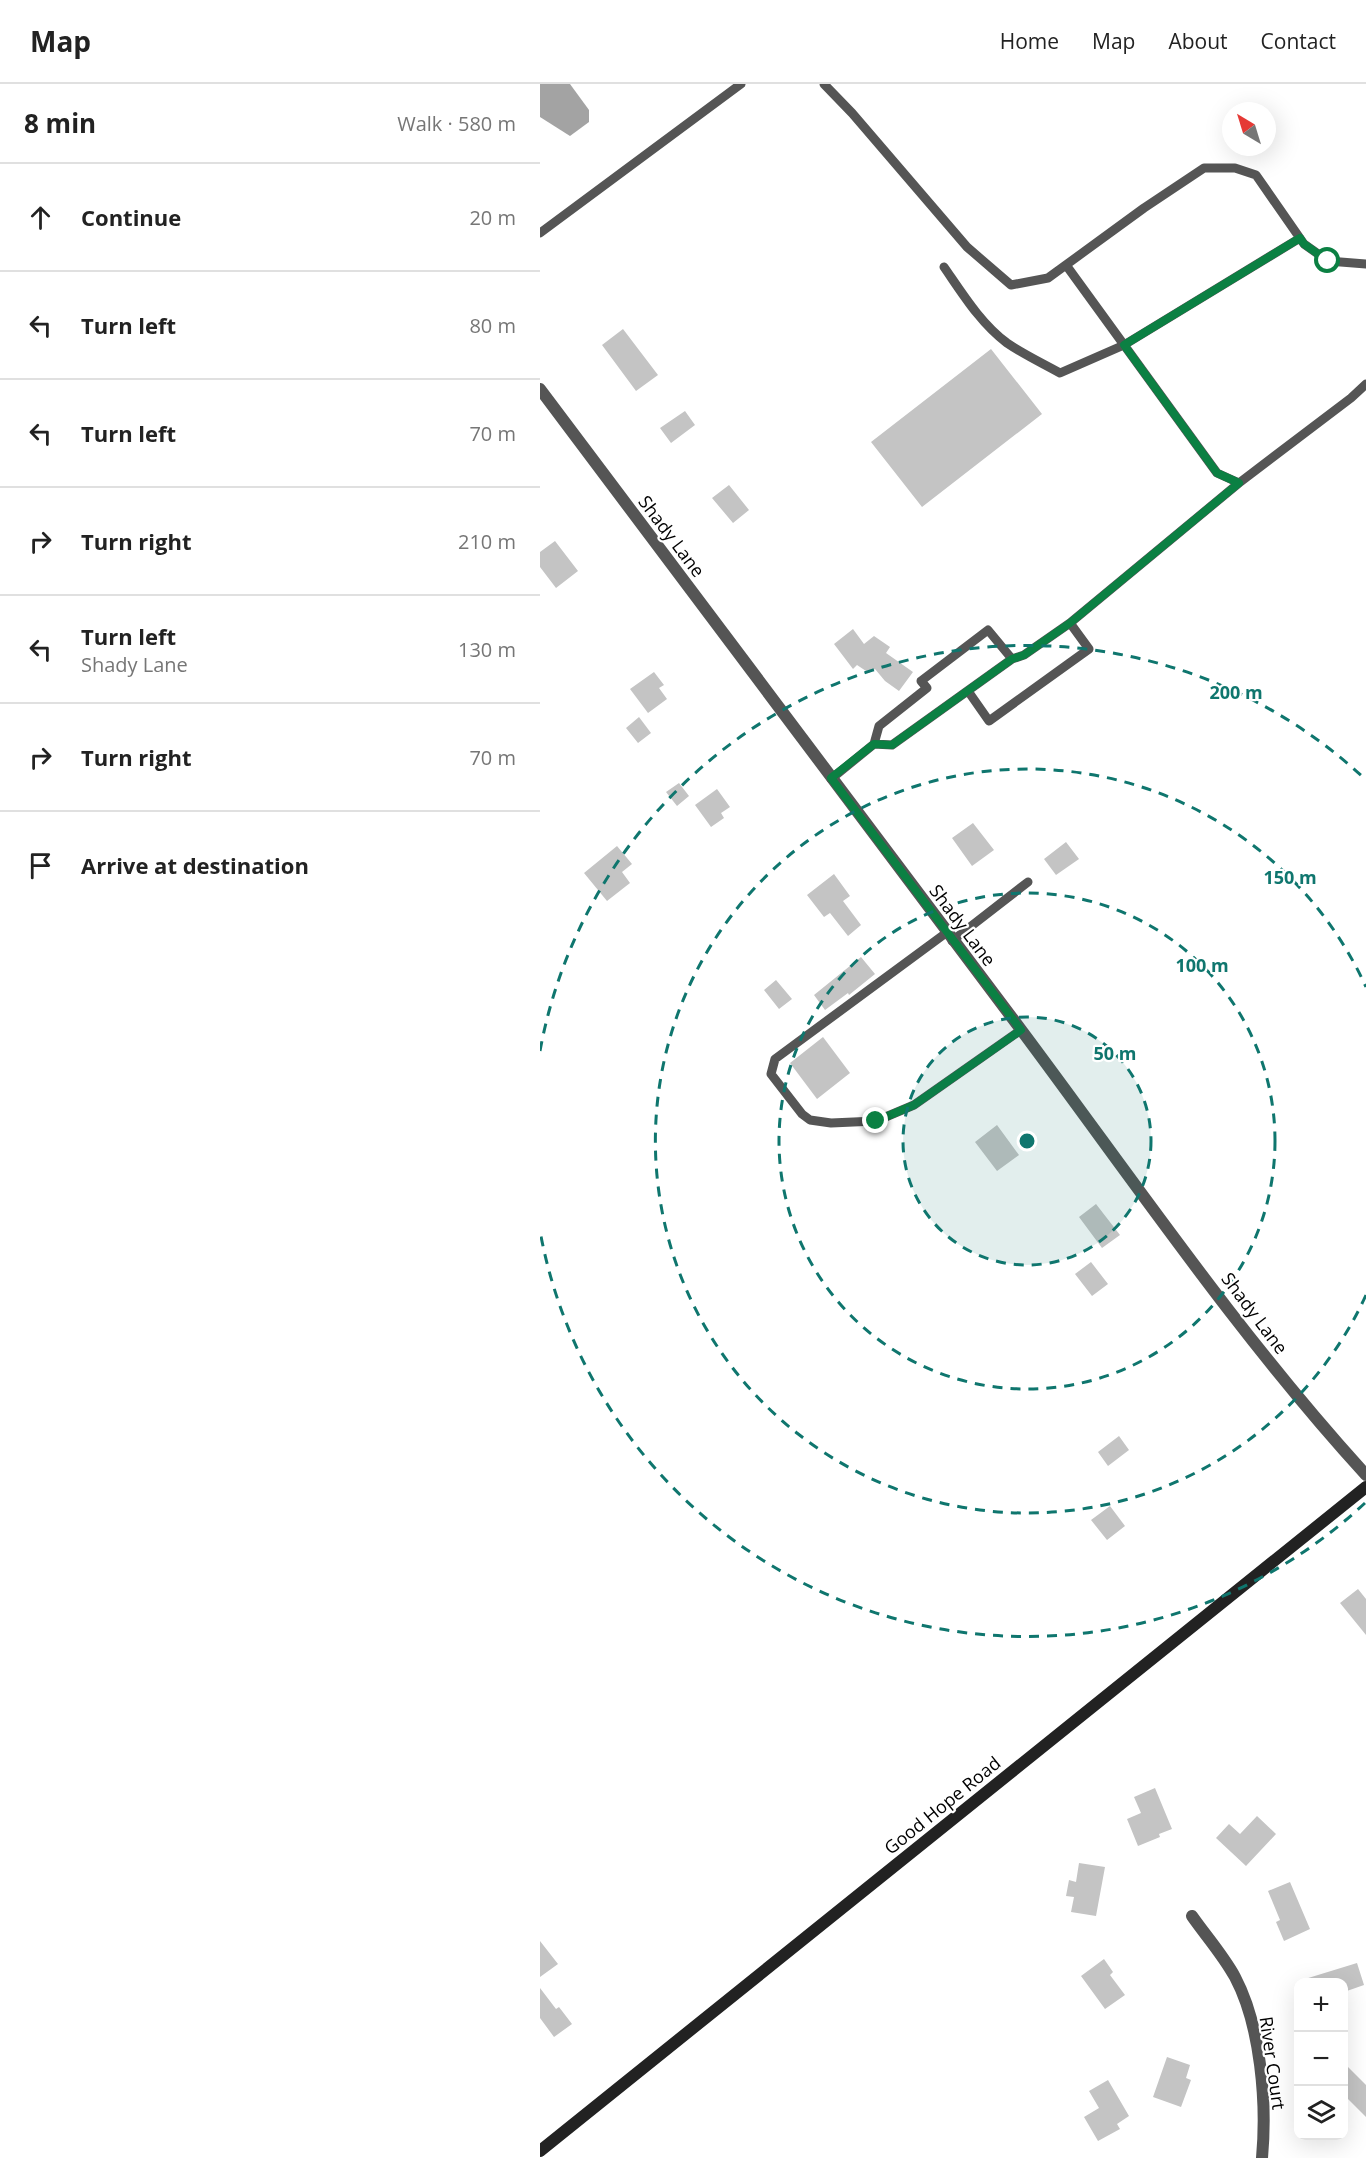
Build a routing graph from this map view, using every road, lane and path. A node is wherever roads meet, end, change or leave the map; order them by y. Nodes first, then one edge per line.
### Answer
1 (741, 84) edge
2 (824, 84) edge
3 (540, 233) edge
4 (1300, 238) junction
5 (1366, 264) edge
6 (1066, 265) junction
7 (944, 267) dead end
8 (1124, 345) junction
9 (1366, 384) edge
10 (540, 389) edge
11 (1239, 483) junction
12 (1070, 623) junction
13 (1012, 659) junction
14 (968, 691) junction
15 (874, 744) junction
16 (831, 778) junction
17 (1028, 882) dead end
18 (949, 937) junction
19 (1021, 1030) junction
20 (1366, 1475) edge
21 (1366, 1487) edge
22 (1192, 1916) dead end
23 (540, 2151) edge
24 (1262, 2158) edge

1 - 3 lane
2 - 6 lane
4 - 5 lane
4 - 6 lane
4 - 8 lane
6 - 8 lane
7 - 8 lane
8 - 11 lane
9 - 11 lane
10 - 16 street, Shady Lane
11 - 12 lane
12 - 13 lane
12 - 14 lane
13 - 14 lane
13 - 15 lane
14 - 15 lane
15 - 16 lane
16 - 18 street, Shady Lane
17 - 18 lane
18 - 19 street, Shady Lane
18 - 19 lane
19 - 20 street, Shady Lane
21 - 23 main road, Good Hope Road
22 - 24 street, River Court

